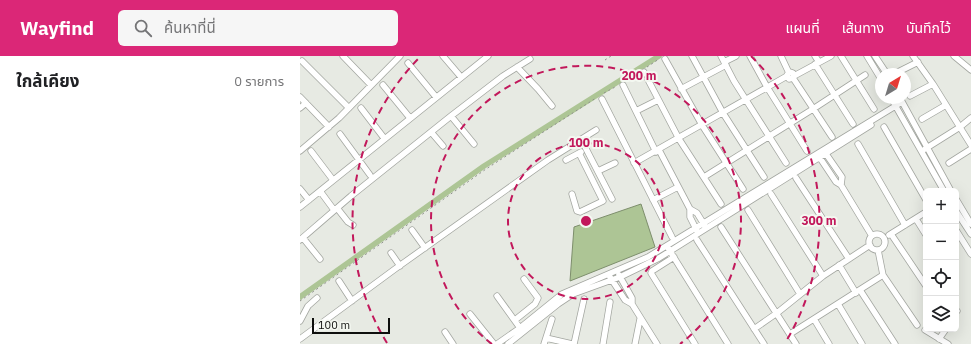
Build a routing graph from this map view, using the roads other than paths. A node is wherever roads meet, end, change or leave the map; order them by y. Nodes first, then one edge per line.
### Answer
1 (343, 56) edge
2 (400, 56) edge
3 (443, 56) edge
4 (487, 56) edge
5 (692, 56) edge
6 (721, 56) edge
7 (736, 56) edge
8 (750, 56) edge
9 (781, 56) edge
10 (816, 56) edge
11 (831, 56) edge
12 (841, 56) edge
13 (867, 56) edge
14 (875, 56) edge
15 (913, 56) edge
16 (954, 56) edge
17 (530, 59) dead end
18 (662, 59) road end
19 (302, 61) dead end
20 (918, 62) junction
21 (408, 63) dead end
22 (817, 63) junction
23 (725, 64) junction
24 (517, 67) junction
25 (882, 68) edge
26 (906, 68) edge
27 (875, 69) edge
28 (644, 70) road end
29 (971, 70) edge
30 (865, 75) dead end
31 (703, 76) junction
32 (791, 76) junction
33 (461, 78) junction
34 (856, 81) junction
35 (934, 84) junction
36 (371, 85) junction
37 (384, 85) dead end
38 (623, 85) dead end
39 (767, 87) junction
40 (681, 89) junction
41 (835, 95) junction
42 (911, 96) edge
43 (300, 97) edge
44 (436, 97) junction
45 (602, 99) dead end
46 (658, 100) junction
47 (746, 100) junction
48 (306, 103) junction
49 (894, 104) edge
50 (899, 104) edge
51 (904, 104) edge
52 (946, 105) junction
53 (552, 106) dead end
54 (896, 107) junction
55 (300, 108) edge
56 (349, 108) junction
57 (361, 108) dead end
58 (874, 108) dead end
59 (813, 109) junction
60 (636, 111) junction
61 (723, 113) junction
62 (451, 116) junction
63 (410, 118) junction
64 (971, 118) edge
65 (922, 119) dead end
66 (790, 123) junction
67 (853, 124) dead end
68 (702, 125) junction
69 (329, 127) junction
70 (884, 127) dead end
71 (960, 127) junction
72 (596, 130) dead end
73 (431, 132) junction
74 (340, 134) dead end
75 (768, 136) junction
76 (832, 137) dead end
77 (384, 138) junction
78 (581, 139) junction
79 (679, 139) junction
80 (474, 144) dead end
81 (858, 144) dead end
82 (971, 145) edge
83 (444, 146) dead end
84 (927, 148) junction
85 (971, 149) edge
86 (586, 150) junction
87 (747, 150) junction
88 (300, 151) edge
89 (311, 151) dead end
90 (658, 151) junction
91 (807, 151) dead end
92 (825, 151) junction
93 (921, 151) junction
94 (579, 153) junction
95 (818, 155) junction
96 (359, 159) junction
97 (566, 160) dead end
98 (615, 163) dead end
99 (634, 163) junction
100 (726, 163) junction
101 (786, 163) dead end
102 (949, 163) dead end
103 (598, 171) junction
104 (370, 175) dead end
105 (704, 177) junction
106 (764, 177) dead end
107 (796, 178) dead end
108 (333, 180) junction
109 (841, 185) junction
110 (678, 187) junction
111 (942, 188) edge
112 (949, 188) edge
113 (743, 189) dead end
114 (300, 190) edge
115 (320, 191) junction
116 (572, 194) dead end
117 (771, 194) dead end
118 (923, 195) edge
119 (612, 199) dead end
120 (309, 200) junction
121 (653, 200) junction
122 (721, 204) dead end
123 (959, 204) edge
124 (300, 207) edge
125 (336, 209) junction
126 (690, 209) junction
127 (748, 210) dead end
128 (923, 214) edge
129 (959, 216) edge
130 (916, 218) junction
131 (971, 224) edge
132 (353, 225) dead end
133 (705, 225) junction
134 (906, 225) junction
135 (722, 227) dead end
136 (412, 230) dead end
137 (923, 230) edge
138 (697, 231) junction
139 (892, 234) junction
140 (971, 234) edge
141 (959, 235) edge
142 (872, 236) junction
143 (672, 237) dead end
144 (884, 238) junction
145 (301, 239) edge
146 (697, 240) dead end
147 (870, 245) junction
148 (425, 248) junction
149 (669, 249) junction
150 (878, 250) junction
151 (391, 253) dead end
152 (971, 254) edge
153 (674, 257) junction
154 (320, 259) dead end
155 (849, 259) junction
156 (839, 265) junction
157 (400, 266) junction
158 (616, 271) junction
159 (883, 275) junction
160 (823, 276) junction
161 (611, 277) junction
162 (620, 277) junction
163 (524, 279) dead end
164 (339, 281) dead end
165 (923, 281) edge
166 (858, 291) junction
167 (800, 294) junction
168 (497, 296) dead end
169 (317, 298) dead end
170 (584, 299) dead end
171 (352, 301) junction
172 (556, 301) junction
173 (610, 302) dead end
174 (632, 304) junction
175 (838, 304) junction
176 (470, 314) dead end
177 (777, 314) junction
178 (552, 319) dead end
179 (640, 319) junction
180 (515, 320) junction
181 (814, 320) junction
182 (300, 321) edge
183 (917, 325) dead end
184 (520, 328) junction
185 (754, 329) junction
186 (445, 332) dead end
187 (928, 332) edge
188 (944, 332) edge
189 (790, 334) junction
190 (301, 336) edge
191 (939, 339) junction
192 (545, 341) edge
193 (453, 344) edge
194 (496, 344) edge
195 (508, 344) edge
196 (573, 344) edge
197 (603, 344) edge
198 (635, 344) edge
199 (657, 344) edge
200 (694, 344) edge
201 (728, 344) edge
202 (764, 344) edge
203 (796, 344) edge
204 (829, 344) edge
205 (862, 344) edge
206 (895, 344) edge
207 (948, 344) edge

1 - 36 street
2 - 36 street
3 - 33 street
4 - 33 street
5 - 31 street
6 - 23 street
7 - 23 street
8 - 39 street
9 - 32 street
10 - 22 street
11 - 22 street
12 - 34 street
13 - 27 street
14 - 25 street
15 - 20 street
16 - 29 street
17 - 24 street
18 - 40 street
19 - 56 street
20 - 26 street
20 - 35 street
21 - 44 street
22 - 32 street
22 - 41 street
23 - 31 street
23 - 47 street
24 - 53 street
24 - 62 street
28 - 46 street
30 - 34 street
31 - 40 street
31 - 61 street
32 - 39 street
32 - 59 street
33 - 44 street
34 - 41 street
34 - 58 street
35 - 42 street
35 - 52 street
36 - 56 street
37 - 63 street
38 - 60 street
39 - 47 street
39 - 66 street
40 - 68 street
41 - 59 street
41 - 67 street
43 - 48 street
44 - 63 street
45 - 99 street
46 - 60 street
46 - 79 street
47 - 61 street
47 - 75 street
48 - 55 street
48 - 69 street
49 - 54 street
50 - 54 street
51 - 84 street
52 - 65 street
52 - 71 street
54 - 92 street
54 - 93 street
56 - 69 street
57 - 77 street
59 - 66 street
59 - 76 street
60 - 90 street
61 - 68 street
61 - 87 street
62 - 73 street
62 - 80 street
63 - 77 street
64 - 71 street
66 - 75 street
66 - 91 street
68 - 79 street
68 - 100 street
69 - 88 street
70 - 118 street
71 - 82 street
71 - 84 street
72 - 78 street
73 - 83 street
73 - 125 street
74 - 96 street
75 - 87 street
75 - 101 street
77 - 96 street
78 - 86 street
78 - 148 street
79 - 90 street
79 - 105 street
81 - 134 street
84 - 93 street
84 - 112 street
85 - 102 street
86 - 94 street
86 - 103 street
87 - 100 street
87 - 106 street
89 - 108 street
90 - 99 street
90 - 110 street
92 - 95 street
92 - 109 street
93 - 111 street
94 - 97 street
94 - 116 street
95 - 109 street
95 - 133 street
96 - 104 street
96 - 108 street
98 - 103 street
99 - 121 street
100 - 105 street
100 - 113 street
103 - 119 street
105 - 122 street
107 - 155 street
108 - 115 street
109 - 142 street
110 - 121 street
110 - 126 street
114 - 120 street
115 - 120 street
115 - 125 street
117 - 160 street
120 - 124 street
121 - 143 street
123 - 131 street
125 - 132 street
125 - 145 street
126 - 133 street
126 - 138 street
127 - 167 street
128 - 130 street
129 - 140 street
130 - 134 street
130 - 137 street
133 - 138 street
134 - 139 street
135 - 177 street
136 - 148 street
138 - 149 street
139 - 144 street
139 - 165 street
141 - 152 street
142 - 144 street
142 - 147 street
144 - 150 street
145 - 154 street
146 - 185 street
147 - 150 street
147 - 155 street
148 - 157 street
149 - 153 street
149 - 158 street
149 - 162 street
150 - 159 street
151 - 157 street
153 - 200 street
153 - 201 street
155 - 156 street
156 - 160 street
156 - 166 street
157 - 171 street
158 - 161 street
158 - 162 street
159 - 166 street
159 - 183 street
160 - 167 street
161 - 162 street
161 - 172 street
161 - 174 street
162 - 174 street
163 - 180 street
164 - 171 street
166 - 175 street
166 - 206 street
167 - 177 street
168 - 180 street
169 - 182 street
170 - 196 street
171 - 190 street
172 - 184 street
172 - 195 street
173 - 197 street
174 - 179 street
175 - 181 street
175 - 205 street
176 - 194 street
177 - 185 street
177 - 189 street
178 - 192 street
179 - 198 street
179 - 199 street
180 - 184 street
181 - 189 street
181 - 204 street
184 - 194 street
185 - 202 street
186 - 193 street
187 - 191 street
188 - 191 street
189 - 203 street
191 - 207 street
192 - 196 street

